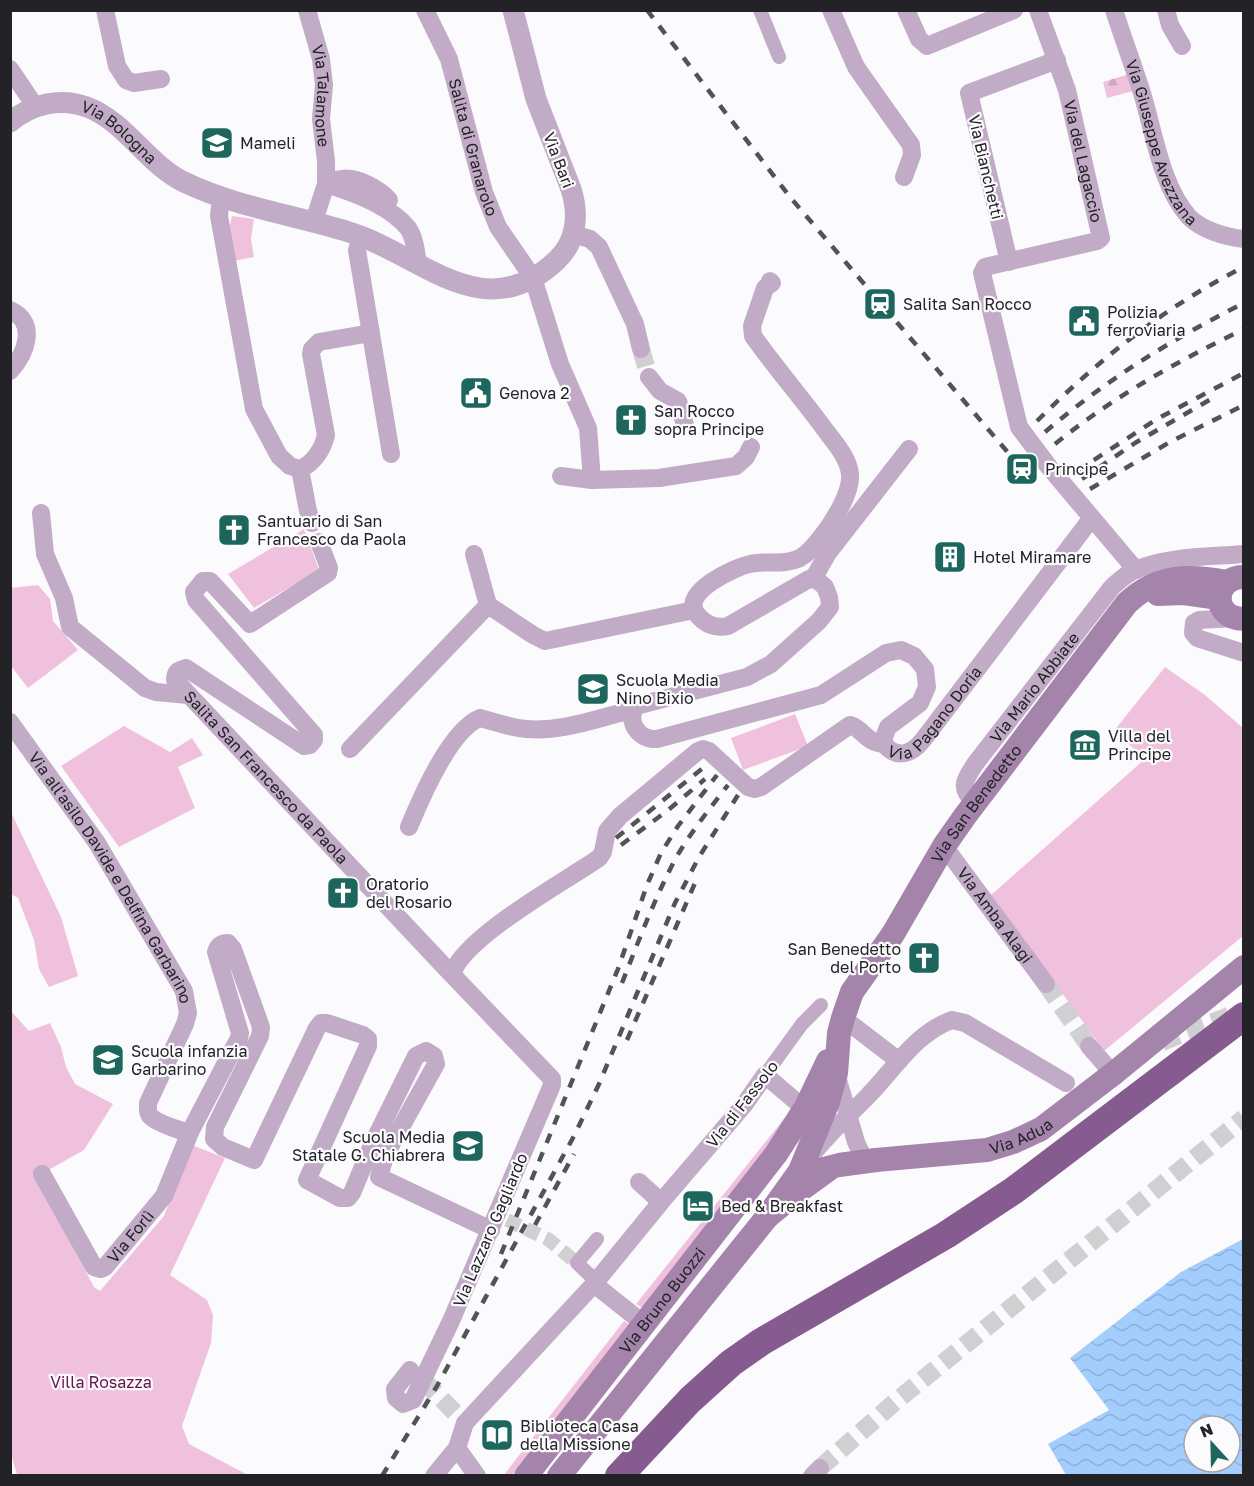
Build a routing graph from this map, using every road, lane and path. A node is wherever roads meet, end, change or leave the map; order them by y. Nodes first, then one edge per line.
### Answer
1 (105, 10) edge
2 (307, 10) edge
3 (425, 10) edge
4 (513, 10) edge
5 (760, 10) edge
6 (831, 10) edge
7 (906, 10) edge
8 (1014, 10) edge
9 (1038, 10) edge
10 (1114, 10) edge
11 (1166, 10) edge
12 (1182, 46) dead end
13 (779, 57) dead end
14 (1057, 60) junction
15 (10, 69) edge
16 (161, 79) dead end
17 (35, 106) junction
18 (10, 122) edge
19 (904, 177) dead end
20 (326, 184) junction
21 (221, 197) junction
22 (314, 221) junction
23 (573, 234) junction
24 (361, 236) junction
25 (1244, 239) edge
26 (1009, 262) junction
27 (418, 264) junction
28 (525, 281) junction
29 (770, 281) dead end
30 (10, 310) edge
31 (370, 333) junction
32 (641, 349) tunnel mouth
33 (10, 371) edge
34 (650, 377) tunnel mouth
35 (685, 424) dead end
36 (751, 447) dead end
37 (909, 449) dead end
38 (391, 454) dead end
39 (300, 469) junction
40 (561, 476) dead end
41 (592, 480) junction
42 (41, 513) dead end
43 (312, 523) dead end
44 (1094, 523) junction
45 (319, 542) dead end
46 (474, 554) dead end
47 (1244, 554) edge
48 (1130, 570) junction
49 (813, 579) junction
50 (1230, 586) edge
51 (488, 605) junction
52 (694, 610) junction
53 (1242, 619) edge
54 (1244, 653) edge
55 (188, 695) junction
56 (632, 712) junction
57 (10, 722) edge
58 (884, 744) junction
59 (350, 749) dead end
60 (975, 802) junction
61 (409, 827) dead end
62 (944, 846) junction
63 (1244, 968) edge
64 (452, 974) junction
65 (1046, 984) tunnel mouth
66 (821, 1005) dead end
67 (1244, 1016) edge
68 (841, 1025) junction
69 (1244, 1038) edge
70 (1089, 1046) tunnel mouth
71 (899, 1061) junction
72 (836, 1073) junction
73 (1113, 1074) junction
74 (765, 1075) junction
75 (552, 1079) joint
76 (1066, 1083) dead end
77 (849, 1115) junction
78 (801, 1116) junction
79 (190, 1132) junction
80 (865, 1161) junction
81 (829, 1169) junction
82 (798, 1173) junction
83 (42, 1174) dead end
84 (639, 1182) dead end
85 (749, 1188) junction
86 (661, 1202) junction
87 (767, 1217) junction
88 (499, 1222) junction
89 (597, 1239) dead end
90 (595, 1282) junction
91 (643, 1323) junction
92 (416, 1375) dead end
93 (457, 1448) junction
94 (434, 1476) edge
95 (477, 1476) edge
96 (526, 1476) edge
97 (559, 1476) edge
98 (619, 1476) edge
99 (643, 1476) edge

1 - 16 street
2 - 20 street, Via Talamone
3 - 28 street, Salita di Granarolo
4 - 23 street, Via Bari
5 - 13 street
6 - 19 street
7 - 8 street
9 - 14 street, Via del Lagaccio
10 - 25 street, Via Giuseppe Avezzana
11 - 12 street
14 - 26 street, Via Bianchetti
14 - 26 street, Via del Lagaccio
15 - 17 street
17 - 18 street, Via Bologna
17 - 21 street, Via Bologna
20 - 22 street, Via Talamone
20 - 27 street
21 - 22 street, Via Bologna
21 - 39 street
22 - 24 street, Via Bologna
23 - 28 street, Via Bari
23 - 32 street
24 - 27 street, Via Bologna
24 - 31 street
26 - 44 street, Via del Lagaccio
27 - 28 street, Via Bologna
28 - 41 street
29 - 52 street
30 - 33 street
31 - 38 street
31 - 39 street
34 - 35 street
36 - 41 street
37 - 49 street
39 - 43 street
40 - 41 street
42 - 55 street
44 - 48 street
44 - 58 street, Via Pagano Doria
45 - 55 street, Salita San Francesco da Paola
46 - 51 street
47 - 48 street
48 - 60 street, Via Mario Abbiate
49 - 52 street
49 - 56 street
50 - 53 main road
50 - 60 main road, Via San Benedetto
51 - 52 street
51 - 59 street
53 - 54 street
55 - 64 street, Salita San Francesco da Paola
56 - 58 street, Via Pagano Doria
56 - 61 street
57 - 79 street, Via all'asilo Davide e Delfina Garbarino
58 - 64 street
60 - 62 main road, Via San Benedetto
62 - 65 street, Via Amba Alagi
62 - 68 main road, Via San Benedetto
63 - 73 main road, Via Adua
64 - 75 street, Salita San Francesco da Paola
66 - 74 street, Via di Fassolo
67 - 98 highway
68 - 71 street
68 - 72 main road, Via San Benedetto
68 - 78 main road, Via San Benedetto
69 - 99 highway
70 - 73 street
71 - 76 street
71 - 77 street
72 - 77 street
72 - 82 main road, Via San Benedetto
73 - 80 main road, Via Adua, bridge
74 - 78 street
74 - 86 street, Via di Fassolo
75 - 88 street, Via Lazzaro Gagliardo
77 - 80 street
77 - 82 street
78 - 85 main road, Via Bruno Buozzi
79 - 83 street, Via Forlì
79 - 88 street
80 - 81 main road, Via Adua
81 - 82 main road, Via Adua
81 - 87 main road, Via Bruno Buozzi
82 - 85 main road, Via Adua
82 - 87 main road, Via San Benedetto
84 - 86 street
85 - 91 main road, Via Bruno Buozzi
86 - 90 street, Via di Fassolo
87 - 97 main road, Via Bruno Buozzi
88 - 92 street, Via Lazzaro Gagliardo
89 - 90 street
90 - 91 street
90 - 93 street, Via di Fassolo
91 - 96 main road, Via Bruno Buozzi
93 - 94 street
93 - 95 street

